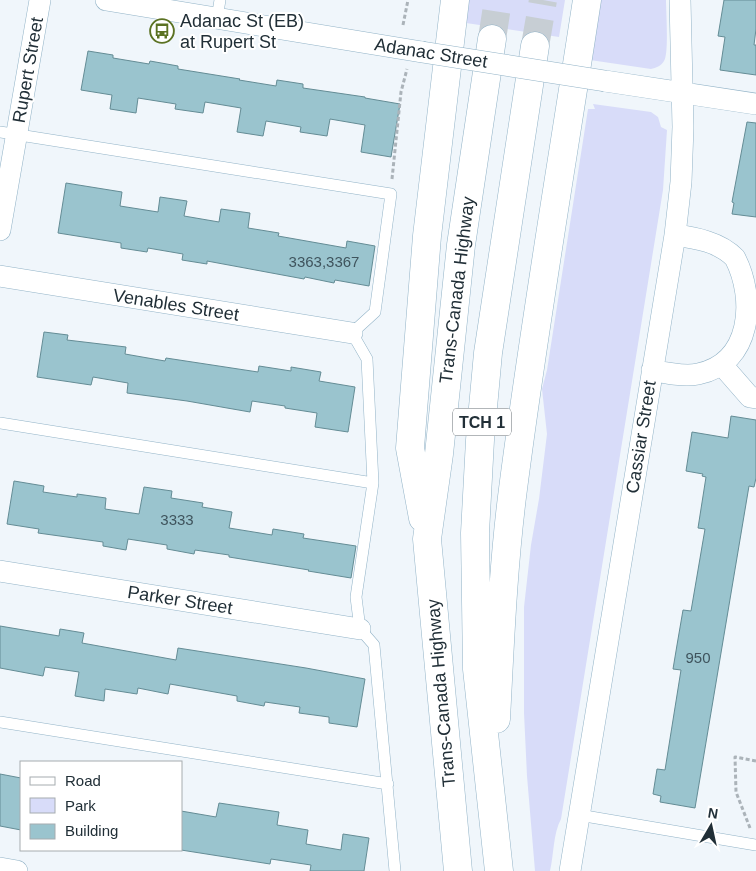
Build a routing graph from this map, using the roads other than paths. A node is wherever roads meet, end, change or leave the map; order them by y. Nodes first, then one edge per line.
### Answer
1 (40, 0) edge
2 (106, 0) edge
3 (455, 0) edge
4 (587, 0) edge
5 (680, 0) edge
6 (218, 9) edge
7 (492, 39) tunnel mouth
8 (535, 46) tunnel mouth
9 (682, 91) junction
10 (756, 104) edge
11 (8, 134) edge
12 (0, 230) edge
13 (676, 235) junction
14 (0, 276) edge
15 (352, 333) junction
16 (722, 365) junction
17 (652, 370) junction
18 (756, 398) edge
19 (0, 423) edge
20 (373, 483) junction
21 (427, 539) junction
22 (0, 571) edge
23 (360, 629) junction
24 (0, 722) edge
25 (388, 784) junction
26 (491, 801) junction
27 (579, 815) junction
28 (754, 839) edge
29 (0, 868) edge
30 (17, 871) edge
31 (395, 871) edge
32 (458, 871) edge
33 (499, 871) edge
34 (570, 871) edge

1 - 11 street, Rupert Street
2 - 6 street, Adanac Street
3 - 21 highway
4 - 26 highway
5 - 9 street, Cassiar Street
6 - 9 street, Adanac Street, bridge
7 - 21 highway, Trans-Canada Highway / TCH 1
8 - 26 highway, TCH 1
9 - 10 street, Adanac Street
9 - 13 street, Cassiar Street
11 - 12 street, Rupert Street
11 - 15 lane
13 - 16 street
13 - 17 street, Cassiar Street
14 - 15 street, Venables Street
15 - 20 lane
16 - 17 street
16 - 18 street
17 - 27 street, Cassiar Street
19 - 20 lane
20 - 23 lane
21 - 32 highway, Trans-Canada Highway / TCH 1
22 - 23 street, Parker Street
23 - 25 lane
24 - 25 lane
25 - 31 lane
26 - 33 highway, TCH 1
27 - 28 lane
27 - 34 street, Cassiar Street
29 - 30 street

